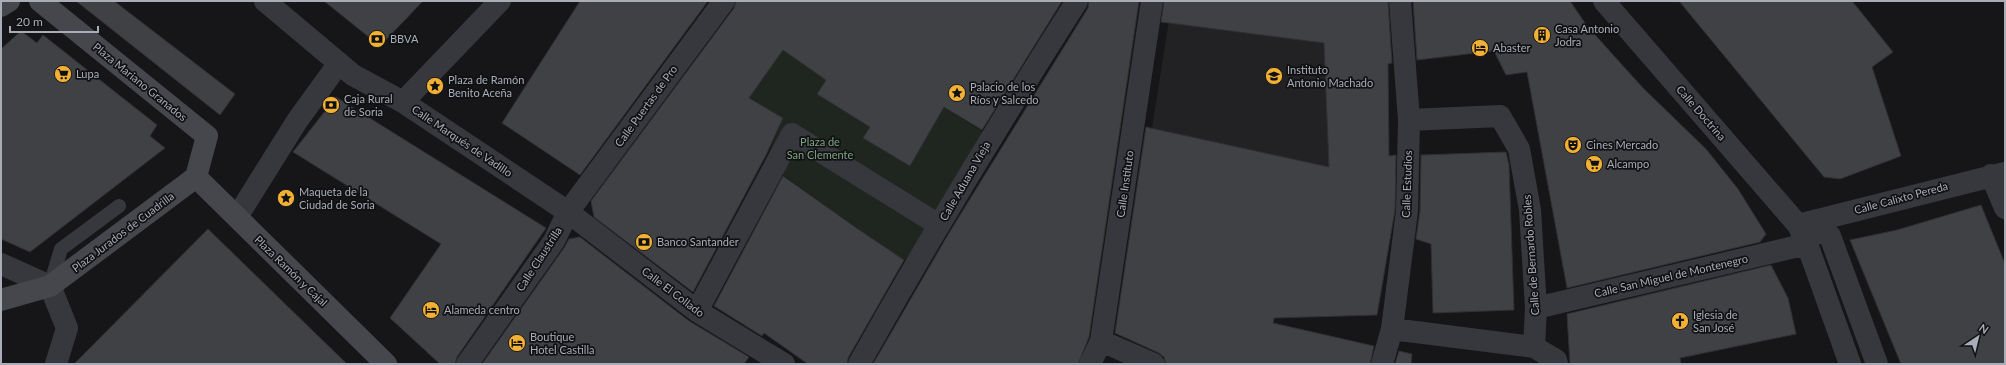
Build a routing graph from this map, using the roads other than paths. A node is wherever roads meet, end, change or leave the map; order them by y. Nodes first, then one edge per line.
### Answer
1 (9, 1) edge
2 (40, 1) edge
3 (265, 1) edge
4 (500, 1) edge
5 (724, 1) edge
6 (1077, 1) edge
7 (1152, 1) edge
8 (1400, 1) edge
9 (1604, 1) edge
10 (1, 6) edge
11 (346, 69) junction
12 (402, 102) junction
13 (1409, 120) junction
14 (1998, 174) edge
15 (196, 177) junction
16 (119, 206) dead end
17 (2005, 208) edge
18 (568, 212) junction
19 (236, 217) junction
20 (939, 226) junction
21 (1802, 234) junction
22 (1, 264) edge
23 (50, 286) junction
24 (1, 300) edge
25 (1536, 308) junction
26 (697, 311) junction
27 (1392, 329) junction
28 (1101, 341) junction
29 (1534, 347) junction
30 (56, 364) edge
31 (386, 364) edge
32 (467, 364) edge
33 (784, 364) edge
34 (859, 364) edge
35 (1090, 364) edge
36 (1154, 364) edge
37 (1382, 364) edge
38 (1557, 364) edge
39 (1850, 364) edge
40 (1877, 364) edge

1 - 10 street
2 - 15 street, Plaza Mariano Granados
3 - 11 street
4 - 12 street
5 - 18 street, Calle Puertas de Pro
6 - 20 street, Calle Aduana Vieja
7 - 28 street, Calle Instituto
8 - 13 street, Calle Estudios
9 - 21 street, Calle Doctrina
11 - 12 street, Calle Marqués de Vadillo
11 - 19 street
12 - 18 street, Calle Marqués de Vadillo
13 - 25 street, Calle de Bernardo Robles
13 - 27 street, Calle Estudios
14 - 17 street
14 - 21 street, Calle Calixto Pereda
15 - 19 street, Plaza Ramón y Cajal
15 - 23 street, Plaza Jurados de Cuadrilla
16 - 23 lane
18 - 26 street, Calle El Collado
18 - 32 street, Calle Claustrilla
19 - 31 street, Plaza Ramón y Cajal
20 - 26 street
20 - 34 street, Calle Aduana Vieja
21 - 25 street, Calle San Miguel de Montenegro
21 - 39 street, Calle Doctrina
21 - 40 street
22 - 23 street
23 - 24 street
23 - 30 street
25 - 29 street, Calle de Bernardo Robles
26 - 33 street, Calle El Collado
27 - 29 street
27 - 37 street, Calle Estudios
28 - 35 street, Calle Instituto
28 - 36 street
29 - 38 street

